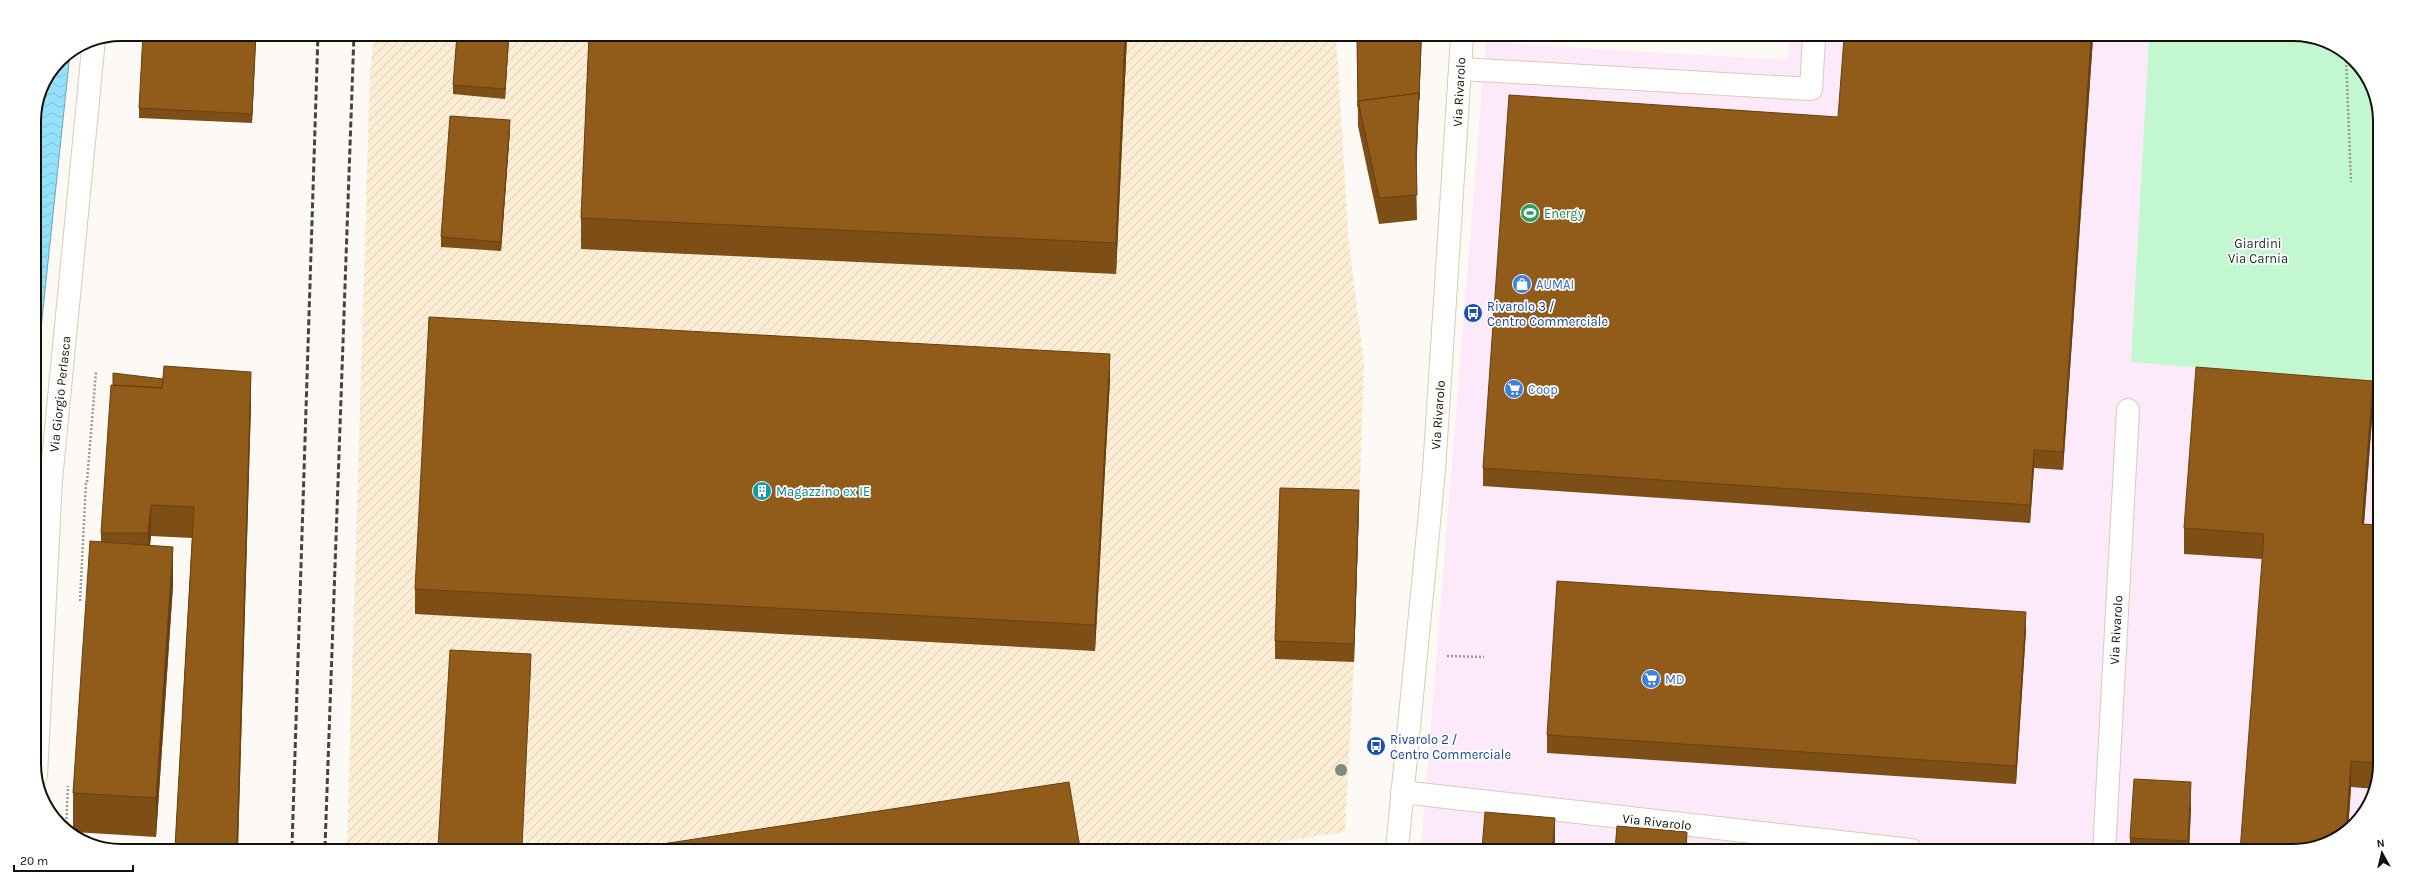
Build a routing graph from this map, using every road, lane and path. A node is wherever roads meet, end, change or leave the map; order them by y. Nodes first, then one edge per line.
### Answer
1 (1462, 41) edge
2 (1814, 41) edge
3 (93, 46) edge
4 (2346, 62) edge
5 (1460, 69) junction
6 (2351, 182) dead end
7 (2128, 410) dead end
8 (1445, 656) dead end
9 (1484, 657) dead end
10 (41, 677) edge
11 (1402, 792) junction
12 (1397, 844) edge
13 (1858, 844) edge
14 (2104, 844) edge

1 - 5 main road, Via Rivarolo
2 - 5 main road
3 - 10 main road, Via Giorgio Perlasca
4 - 6 path
5 - 11 main road, Via Rivarolo
7 - 14 main road, Via Rivarolo
8 - 9 path
11 - 12 main road, Via Rivarolo
11 - 13 main road, Via Rivarolo

